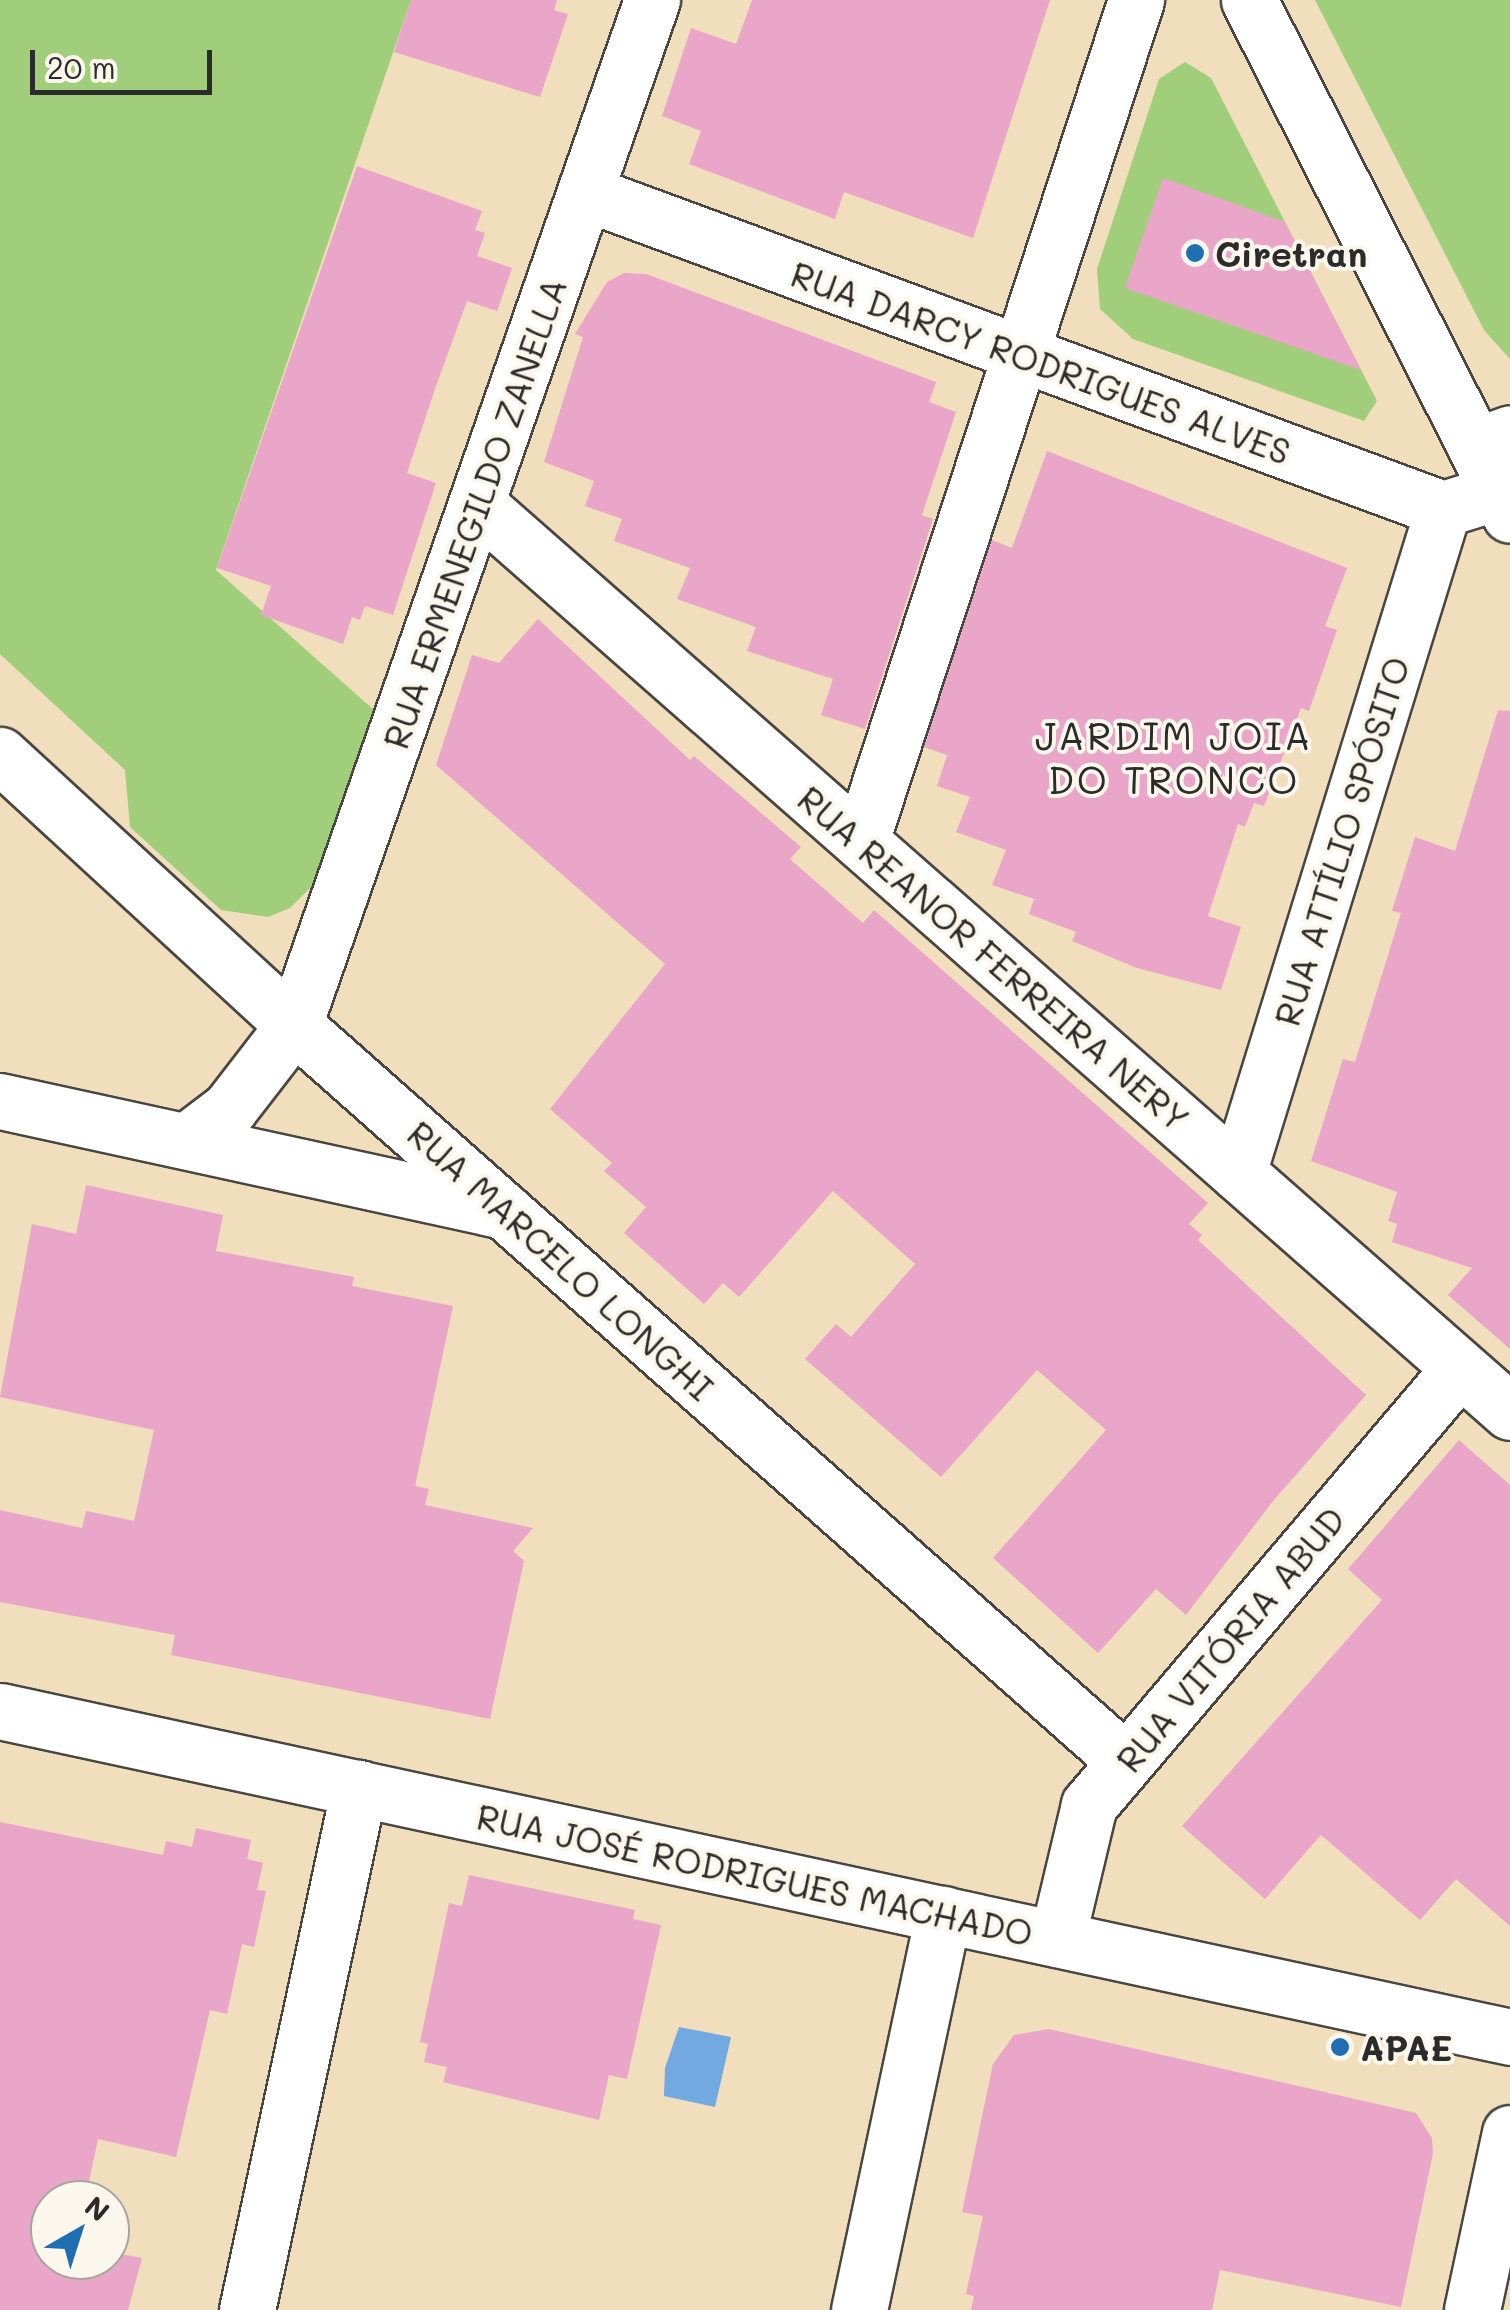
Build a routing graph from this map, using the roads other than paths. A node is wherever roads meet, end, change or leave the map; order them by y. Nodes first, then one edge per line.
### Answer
1 (652, 0) edge
2 (1136, 0) edge
3 (1250, 0) edge
4 (586, 193) junction
5 (1021, 355) junction
6 (1498, 471) edge
7 (478, 504) junction
8 (1443, 510) junction
9 (0, 755) edge
10 (861, 841) junction
11 (294, 1025) junction
12 (0, 1101) edge
13 (187, 1141) junction
14 (1238, 1173) junction
15 (507, 1212) junction
16 (1460, 1368) junction
17 (1510, 1412) edge
18 (0, 1711) edge
19 (1126, 1762) junction
20 (359, 1788) junction
21 (943, 1914) junction
22 (1057, 1939) junction
23 (1510, 2037) edge
24 (1510, 2133) edge
25 (247, 2310) edge
26 (858, 2310) edge
27 (1472, 2310) edge

1 - 4 street, RUA ERMENEGILDO ZANELLA
2 - 5 street
3 - 6 street
4 - 5 street, RUA DARCY RODRIGUES ALVES
4 - 7 street, RUA ERMENEGILDO ZANELLA
5 - 8 street, RUA DARCY RODRIGUES ALVES
5 - 10 street
6 - 8 street
7 - 10 street, RUA REANOR FERREIRA NERY
7 - 11 street, RUA ERMENEGILDO ZANELLA
8 - 14 street, RUA ATTÍLIO SPÓSITO
9 - 11 street, RUA MARCELO LONGHI
10 - 14 street, RUA REANOR FERREIRA NERY
11 - 13 street, RUA ERMENEGILDO ZANELLA
11 - 15 street, RUA MARCELO LONGHI
12 - 13 street
13 - 15 street
14 - 16 street, RUA REANOR FERREIRA NERY
15 - 19 street, RUA MARCELO LONGHI
16 - 17 street, RUA REANOR FERREIRA NERY
16 - 19 street, RUA VITÓRIA ABUD
18 - 20 street, RUA JOSÉ RODRIGUES MACHADO
19 - 22 street, RUA VITÓRIA ABUD
20 - 21 street, RUA JOSÉ RODRIGUES MACHADO
20 - 25 street
21 - 22 street, RUA JOSÉ RODRIGUES MACHADO
21 - 26 street
22 - 23 street, RUA JOSÉ RODRIGUES MACHADO
24 - 27 street

